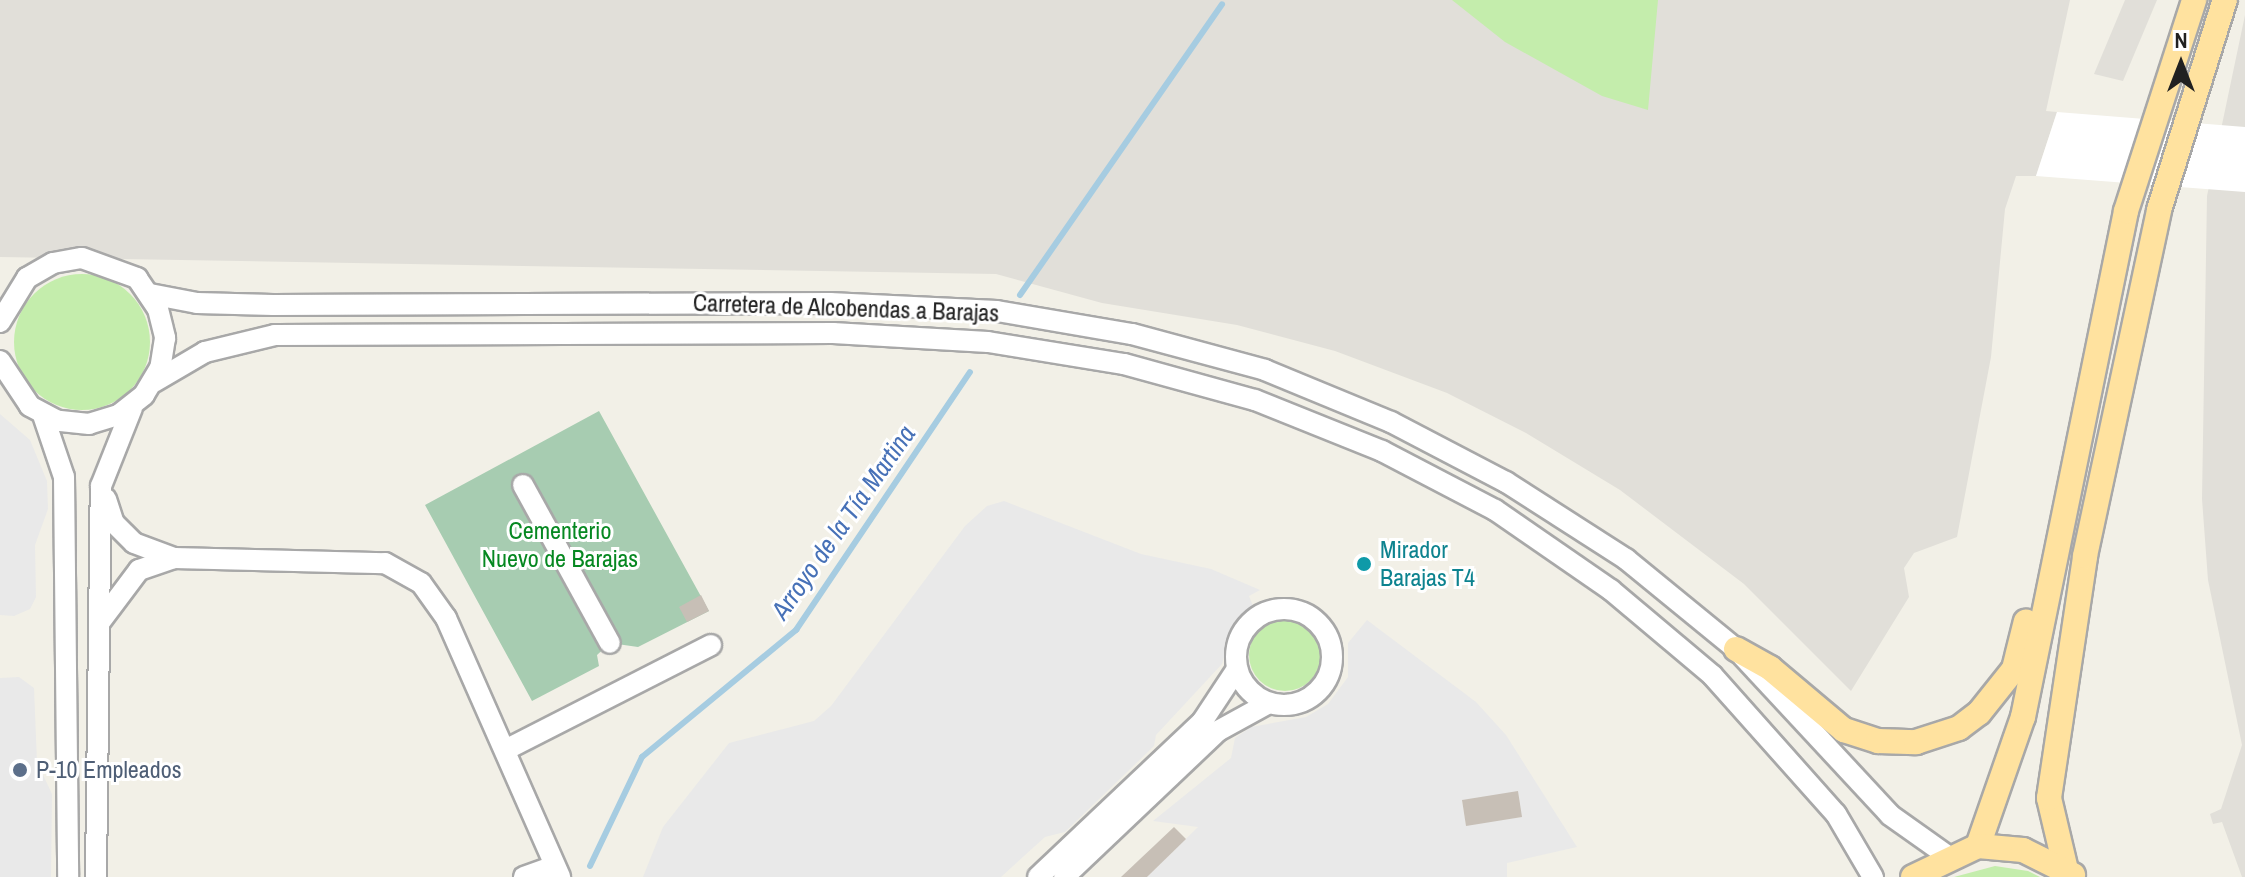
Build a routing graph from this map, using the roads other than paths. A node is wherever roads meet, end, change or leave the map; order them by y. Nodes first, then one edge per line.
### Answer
1 (2194, 0) edge
2 (2225, 0) edge
3 (7, 294) edge
4 (150, 294) junction
5 (0, 322) edge
6 (0, 361) edge
7 (154, 382) junction
8 (9, 392) edge
9 (132, 408) junction
10 (43, 415) junction
11 (523, 485) dead end
12 (101, 486) junction
13 (2054, 550) junction
14 (174, 558) junction
15 (100, 622) junction
16 (610, 643) dead end
17 (711, 645) dead end
18 (1736, 649) junction
19 (1237, 669) junction
20 (1269, 703) junction
21 (507, 749) junction
22 (1978, 846) junction
23 (1948, 856) junction
24 (557, 871) edge
25 (2071, 874) edge
26 (68, 877) edge
27 (96, 877) edge
28 (524, 877) edge
29 (1038, 877) edge
30 (1064, 877) edge
31 (1873, 877) edge
32 (1913, 877) edge

1 - 13 main road
2 - 25 main road
3 - 4 street
3 - 5 street
4 - 7 street
4 - 18 street, Carretera de Alcobendas a Barajas
6 - 8 street
7 - 9 street
7 - 31 street, Carretera de Alcobendas a Barajas
8 - 10 street
9 - 10 street
9 - 12 street
10 - 26 street
11 - 16 street
12 - 14 street
12 - 15 street
13 - 18 main road
13 - 22 main road
14 - 15 street
14 - 21 street
15 - 27 street
17 - 21 street
18 - 23 street, Carretera de Alcobendas a Barajas
19 - 20 street
19 - 20 street
19 - 29 street
20 - 30 street
21 - 24 street
22 - 23 main road
22 - 25 main road
23 - 32 main road
24 - 28 street

